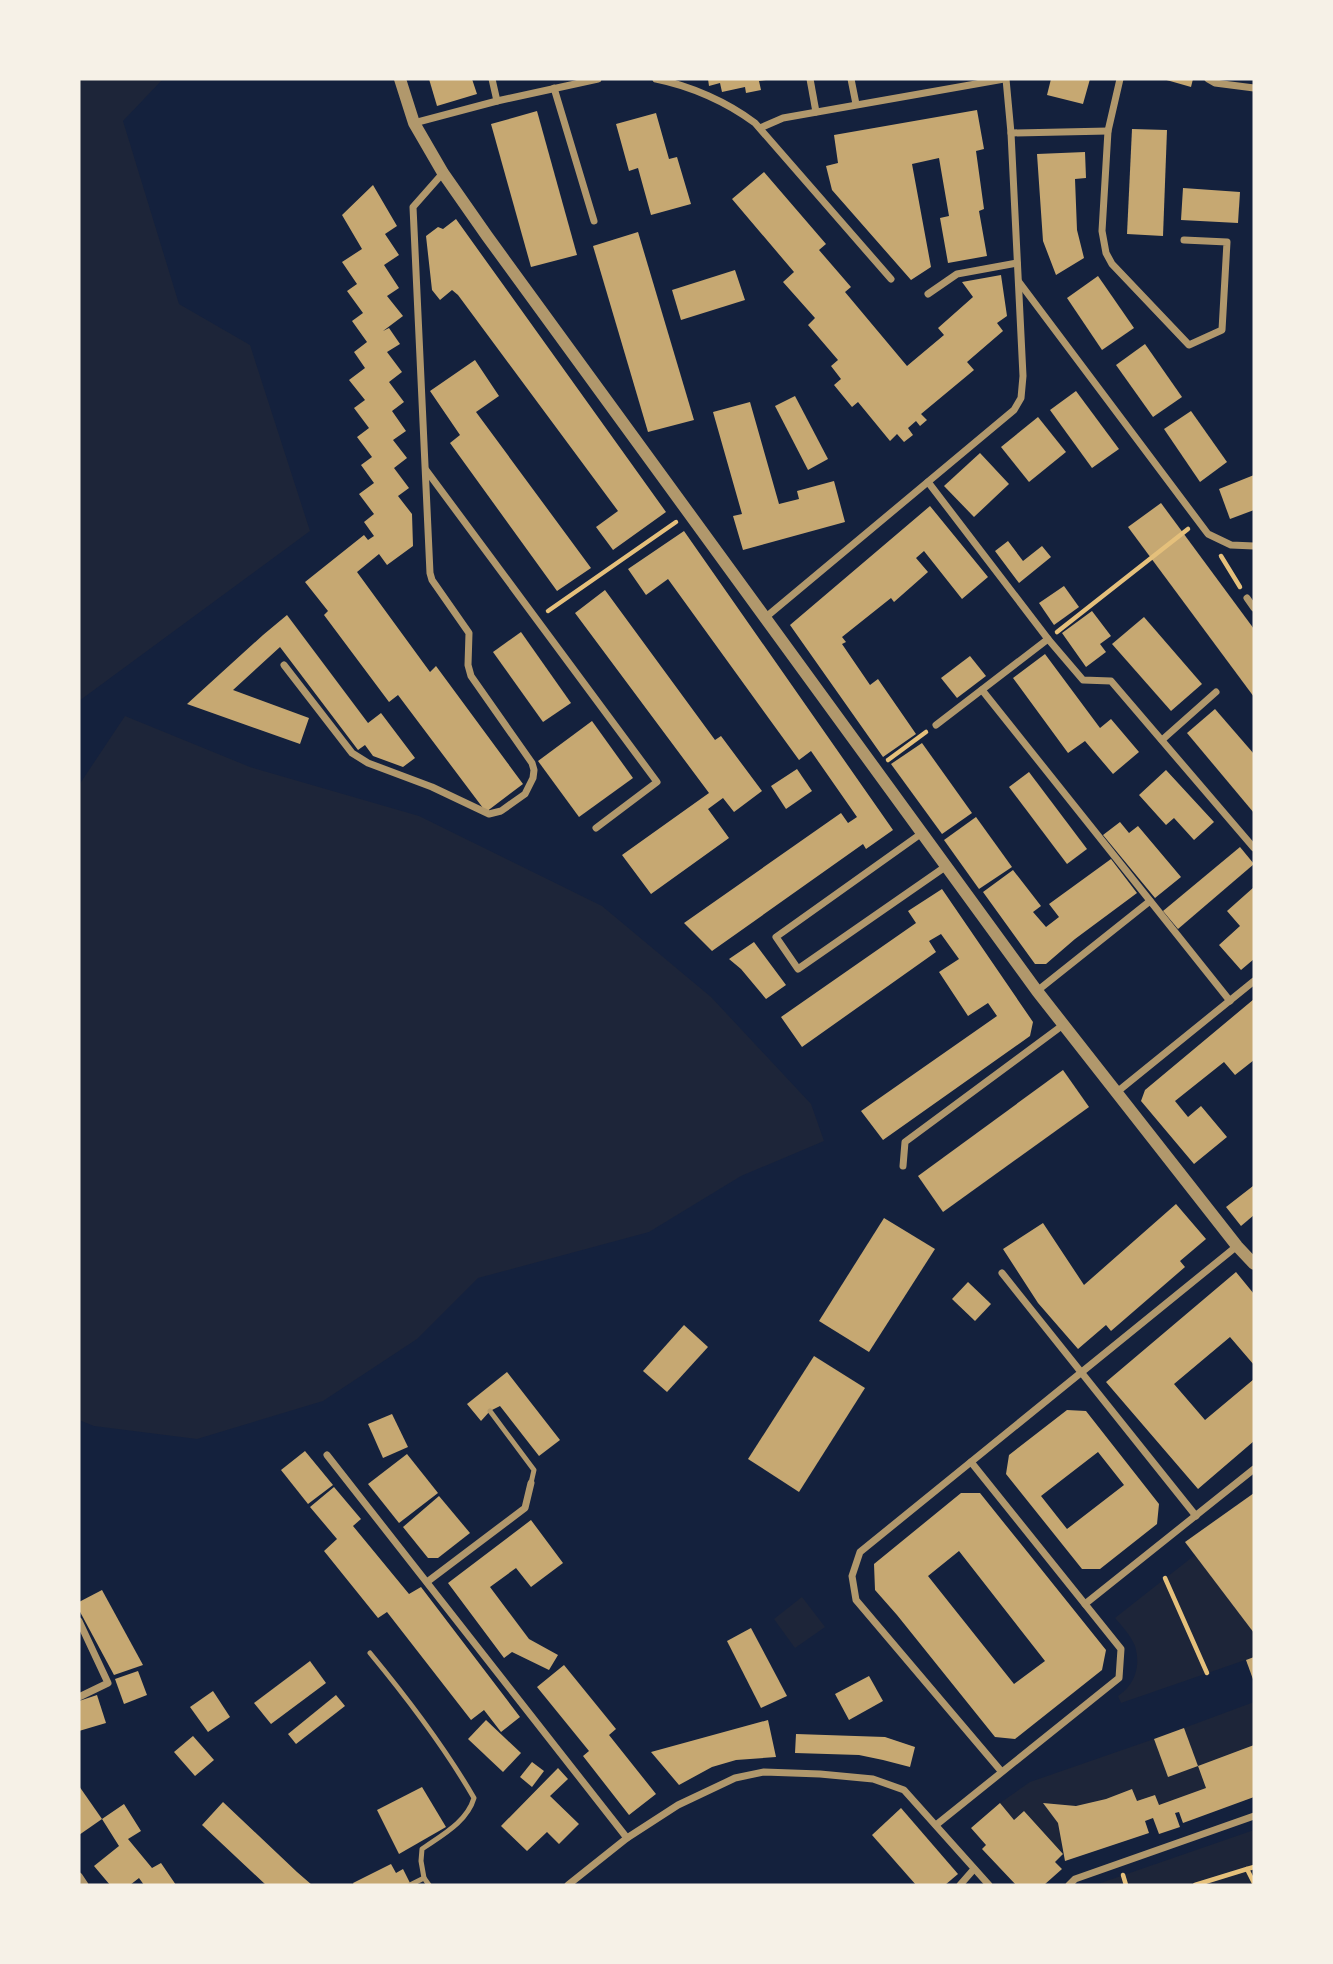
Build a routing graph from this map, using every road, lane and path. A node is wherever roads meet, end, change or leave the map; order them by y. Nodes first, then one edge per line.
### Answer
1 (400, 79) edge
2 (492, 79) edge
3 (598, 79) edge
4 (656, 79) edge
5 (810, 79) edge
6 (851, 79) edge
7 (1005, 79) edge
8 (1120, 79) edge
9 (1208, 79) edge
10 (1234, 82) edge
11 (554, 88) junction
12 (1254, 88) edge
13 (497, 101) junction
14 (856, 104) junction
15 (816, 112) junction
16 (414, 123) junction
17 (760, 128) junction
18 (1108, 131) junction
19 (1011, 134) junction
20 (443, 173) junction
21 (594, 221) dead end
22 (1184, 240) dead end
23 (1017, 263) junction
24 (891, 279) dead end
25 (1018, 282) junction
26 (928, 294) dead end
27 (426, 470) junction
28 (928, 482) junction
29 (688, 514) junction
30 (1198, 521) junction
31 (1208, 534) junction
32 (1254, 547) edge
33 (1247, 598) joint
34 (1254, 608) edge
35 (766, 617) junction
36 (537, 620) junction
37 (1048, 639) junction
38 (284, 665) dead end
39 (982, 690) junction
40 (1216, 692) dead end
41 (936, 725) joint
42 (1162, 740) junction
43 (876, 769) junction
44 (596, 828) dead end
45 (922, 833) junction
46 (1254, 848) edge
47 (945, 867) junction
48 (1150, 901) junction
49 (1254, 981) edge
50 (1037, 990) junction
51 (1230, 1001) junction
52 (1063, 1025) junction
53 (1117, 1092) junction
54 (903, 1166) dead end
55 (1237, 1246) junction
56 (1254, 1264) edge
57 (1002, 1273) dead end
58 (1080, 1373) junction
59 (489, 1411) dead end
60 (327, 1455) dead end
61 (971, 1462) junction
62 (1254, 1469) edge
63 (531, 1483) joint
64 (1196, 1516) junction
65 (1165, 1578) dead end
66 (427, 1582) junction
67 (1084, 1604) junction
68 (79, 1621) edge
69 (370, 1653) dead end
70 (1207, 1673) dead end
71 (79, 1697) edge
72 (1001, 1771) junction
73 (1254, 1816) edge
74 (936, 1825) junction
75 (627, 1838) junction
76 (1254, 1867) edge
77 (974, 1869) junction
78 (1247, 1869) junction
79 (79, 1876) edge
80 (424, 1878) junction
81 (1254, 1883) edge
82 (85, 1885) edge
83 (410, 1885) edge
84 (429, 1885) edge
85 (568, 1885) edge
86 (960, 1885) edge
87 (989, 1885) edge
88 (1069, 1885) edge
89 (1195, 1885) edge

1 - 16 street
2 - 13 street
3 - 11 street
4 - 17 street
5 - 15 street
6 - 14 street
7 - 14 street
7 - 19 street
8 - 18 street
9 - 10 street
10 - 12 street
11 - 13 street
11 - 21 street
13 - 16 street
14 - 15 street
15 - 17 street
16 - 20 street
17 - 24 street
18 - 19 street
18 - 22 street
19 - 23 street
20 - 27 street
20 - 29 street
23 - 25 street
23 - 26 street
25 - 28 street
25 - 30 street
27 - 36 street
27 - 38 street
28 - 35 street
28 - 37 street
29 - 35 street
29 - 36 path
30 - 31 street
30 - 37 path
31 - 32 street
31 - 33 path
33 - 34 street
35 - 43 street
36 - 44 street
37 - 39 street
37 - 42 street
39 - 41 street
39 - 48 street
40 - 42 street
41 - 43 path
42 - 46 street
43 - 45 street
45 - 47 street
45 - 47 street
47 - 50 street
48 - 50 street
48 - 51 street
49 - 51 street
50 - 52 street
51 - 53 street
52 - 53 street
52 - 54 street
53 - 55 street
55 - 56 street
55 - 58 street
57 - 58 street
58 - 61 street
58 - 64 street
59 - 63 lane
60 - 66 street
61 - 67 street
61 - 72 street
62 - 64 street
63 - 66 street
64 - 67 street
65 - 70 path
66 - 75 street
67 - 72 street
68 - 71 street
69 - 80 lane
72 - 74 street
73 - 88 street
74 - 75 street
74 - 77 street
75 - 85 street
76 - 78 path
77 - 86 street
77 - 87 street
78 - 81 path
78 - 89 path
79 - 82 street
80 - 83 lane
80 - 84 lane

